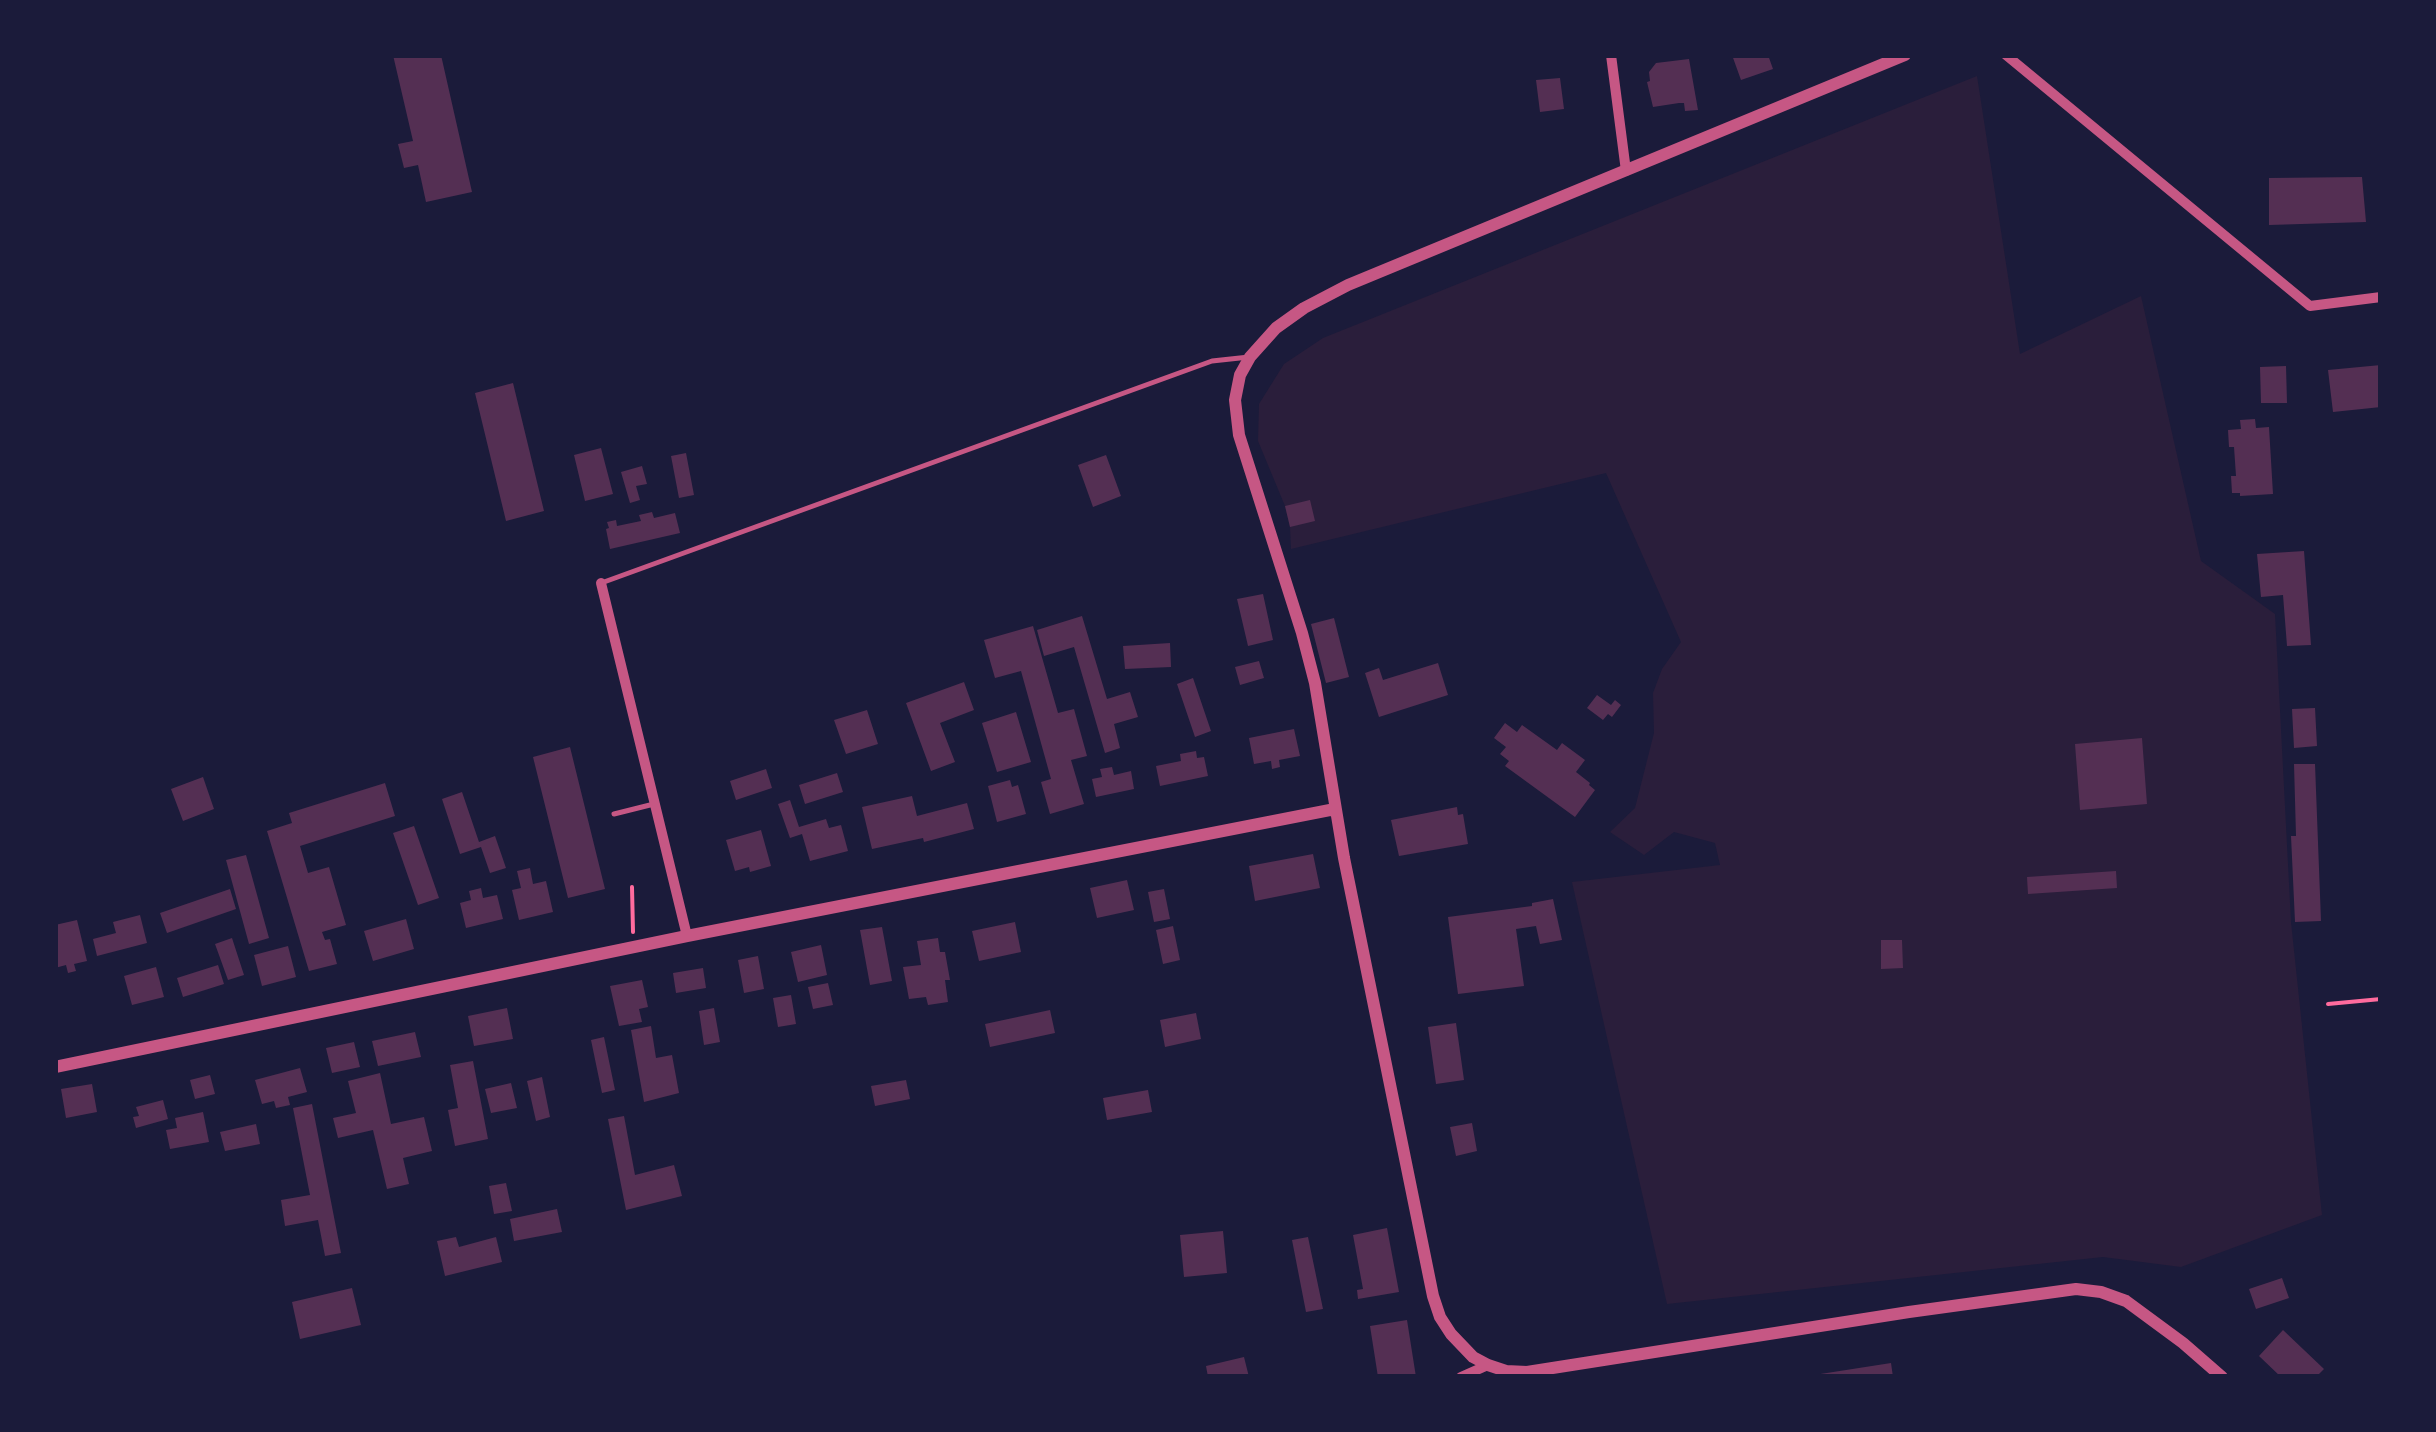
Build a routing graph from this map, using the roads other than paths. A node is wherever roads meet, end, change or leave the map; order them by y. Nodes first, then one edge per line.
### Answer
1 (1611, 55) edge
2 (1906, 55) edge
3 (2006, 55) edge
4 (1626, 171) junction
5 (2381, 297) edge
6 (1250, 357) junction
7 (601, 583) joint
8 (654, 804) junction
9 (1335, 809) junction
10 (614, 814) dead end
11 (686, 936) junction
12 (55, 1067) edge
13 (1488, 1365) junction
14 (1461, 1377) edge
15 (2222, 1377) edge

1 - 4 street
2 - 4 street
3 - 5 street
4 - 6 street
6 - 7 lane
6 - 9 street
7 - 8 street
8 - 10 lane
8 - 11 street
9 - 11 street
9 - 13 street
11 - 12 street
13 - 14 street
13 - 15 street

